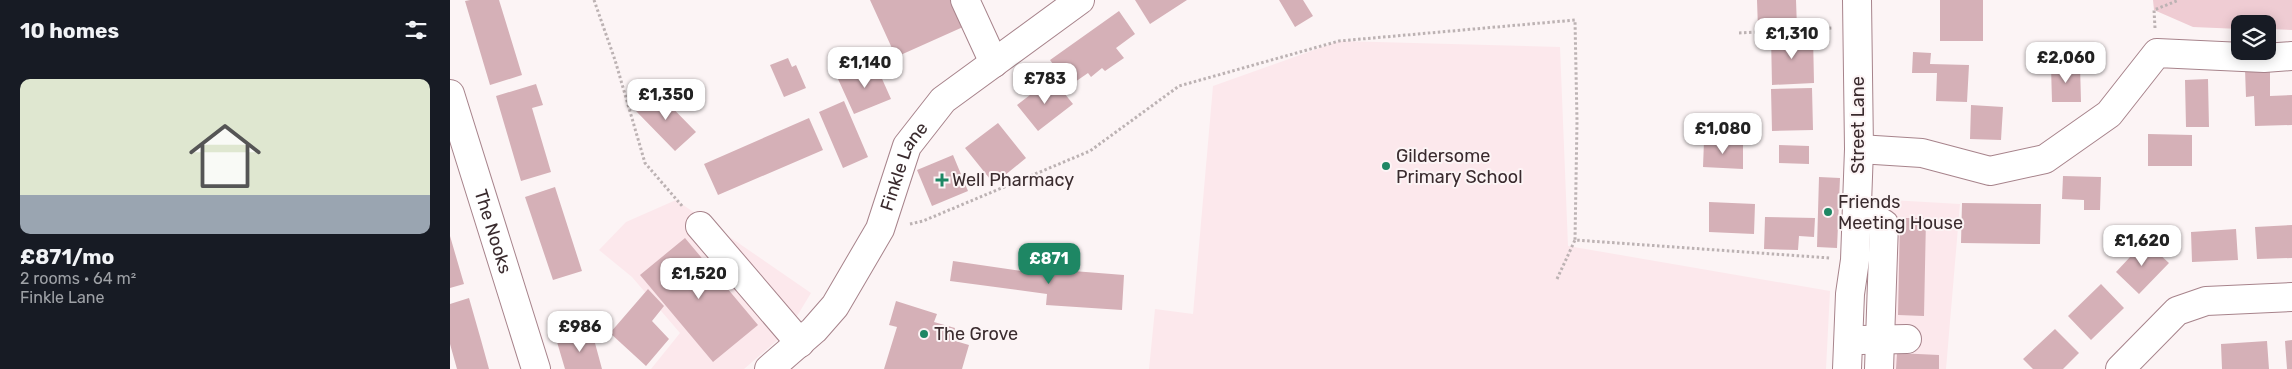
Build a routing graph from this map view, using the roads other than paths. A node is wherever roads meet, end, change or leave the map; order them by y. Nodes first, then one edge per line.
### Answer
1 (965, 0) edge
2 (1080, 0) edge
3 (1857, 0) edge
4 (2292, 56) edge
5 (994, 63) junction
6 (450, 94) edge
7 (1859, 149) junction
8 (1857, 207) junction
9 (700, 226) road end
10 (2292, 297) edge
11 (1848, 340) junction
12 (1880, 340) junction
13 (1908, 340) dead end
14 (800, 343) junction
15 (536, 369) edge
16 (769, 369) edge
17 (1847, 369) edge
18 (1879, 369) edge
19 (2120, 369) edge

1 - 5 street
2 - 5 street, Finkle Lane
3 - 7 street, Street Lane
4 - 7 street
5 - 14 street, Finkle Lane
6 - 15 street, The Nooks
7 - 8 street, Street Lane
8 - 11 street, Street Lane
8 - 12 street
9 - 14 street
10 - 19 street
11 - 12 street
11 - 17 street, Street Lane
12 - 13 street
12 - 18 street
14 - 16 street, Finkle Lane

